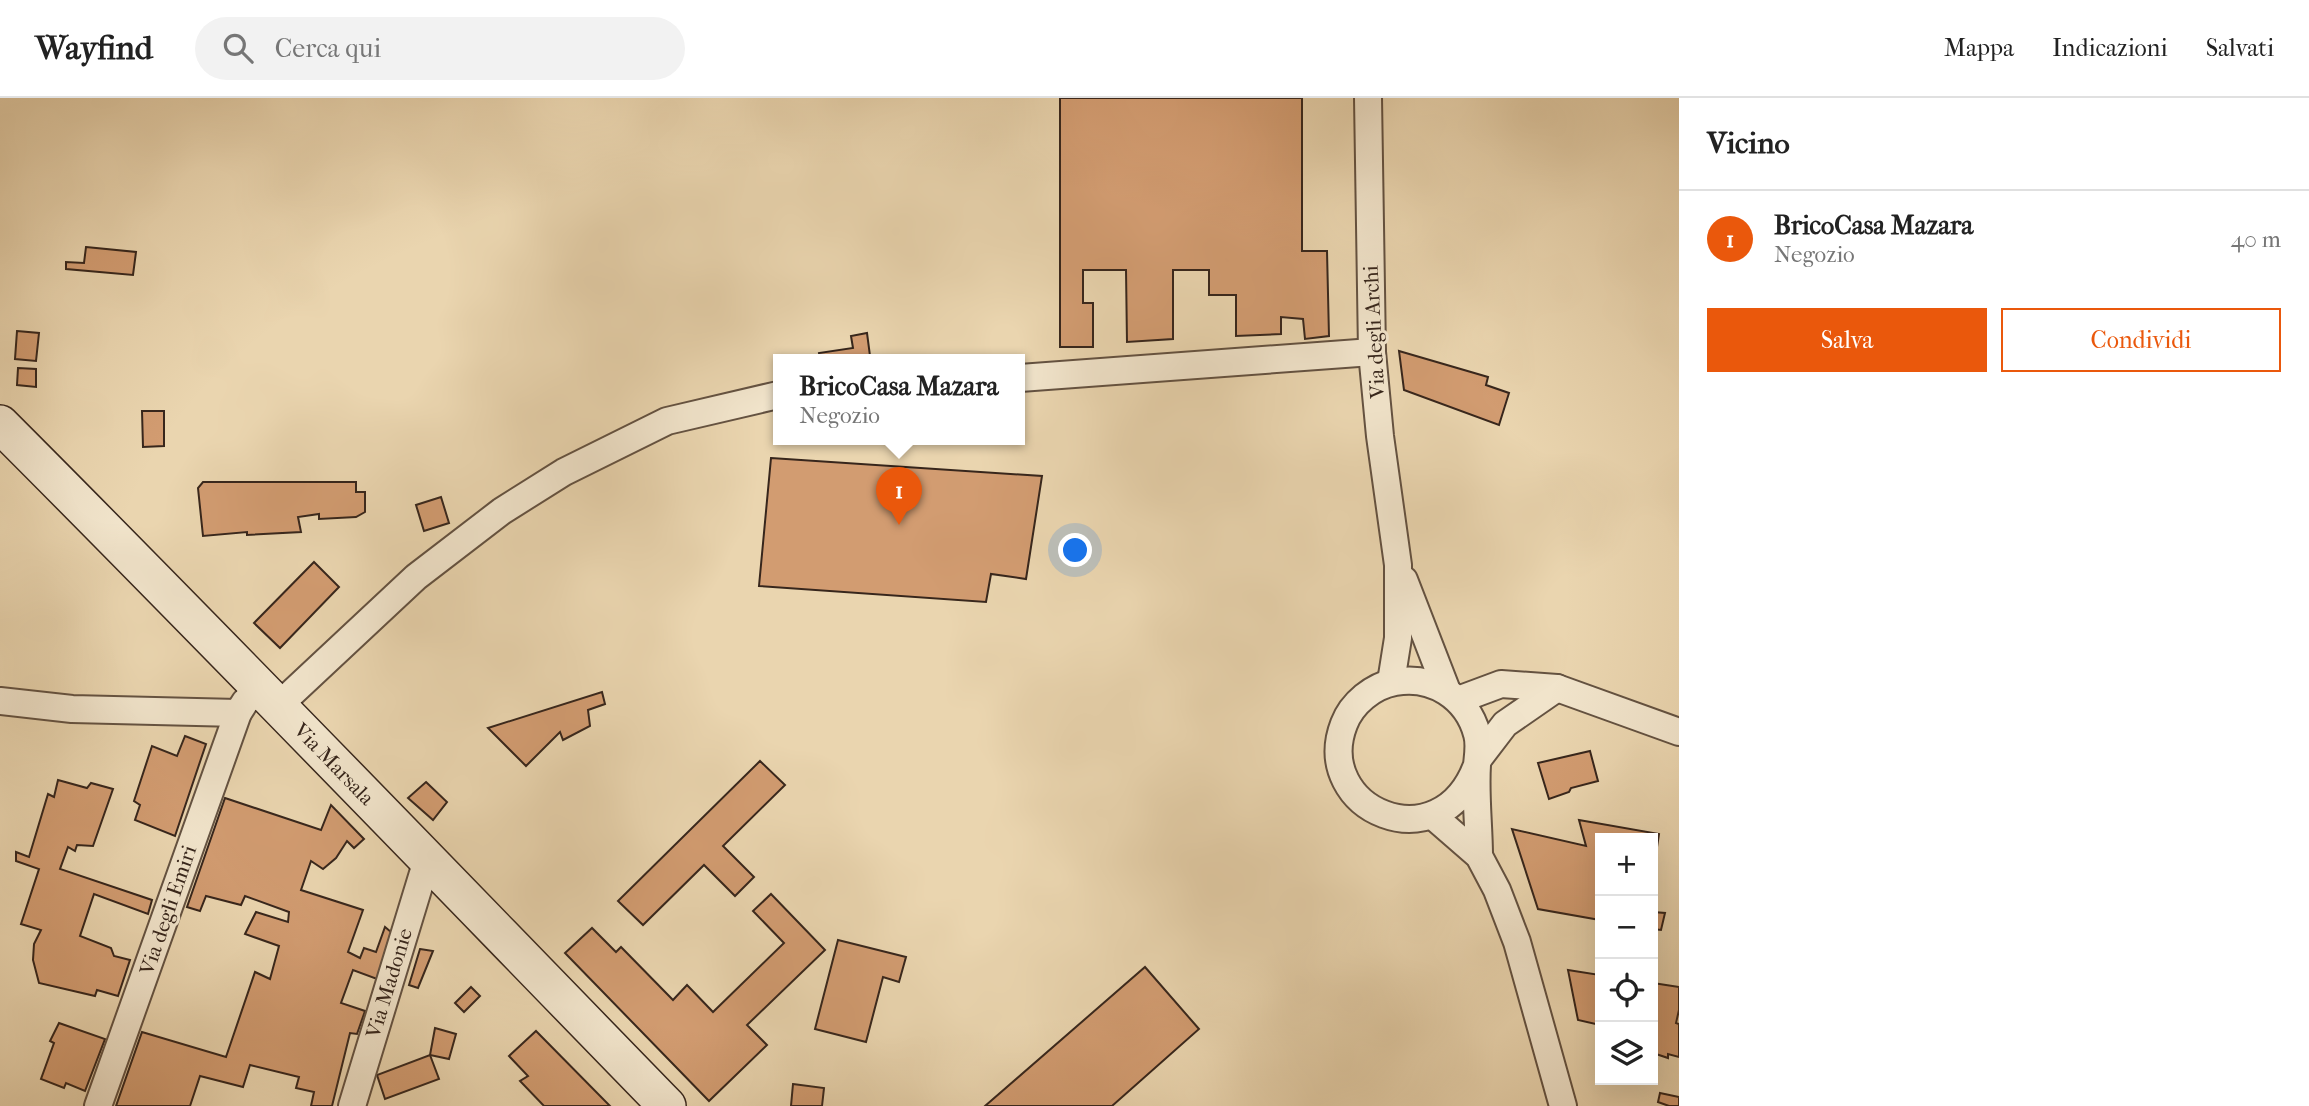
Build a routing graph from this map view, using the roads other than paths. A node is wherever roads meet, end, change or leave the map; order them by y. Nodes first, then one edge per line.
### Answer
1 (1368, 98) edge
2 (1372, 352) junction
3 (1025, 377) edge
4 (773, 396) edge
5 (0, 424) edge
6 (1398, 565) junction
7 (1391, 682) junction
8 (1557, 688) junction
9 (1452, 695) junction
10 (0, 701) edge
11 (258, 702) junction
12 (1679, 732) edge
13 (1478, 762) junction
14 (1433, 816) junction
15 (1479, 856) junction
16 (427, 860) junction
17 (99, 1106) edge
18 (352, 1106) edge
19 (667, 1106) edge
20 (1563, 1106) edge

1 - 2 street, Via degli Archi
2 - 3 street
2 - 6 street, Via degli Archi
4 - 11 street
5 - 11 main road, Via Marsala
6 - 7 street, Via degli Archi
6 - 9 street, Via degli Archi
7 - 9 street
7 - 14 street
8 - 9 street
8 - 12 street
8 - 13 street
9 - 13 street
10 - 11 street
11 - 16 main road, Via Marsala
11 - 17 street, Via degli Emiri
13 - 14 street
13 - 15 street
14 - 15 street
15 - 20 street
16 - 18 street, Via Madonie
16 - 19 main road, Via Marsala

